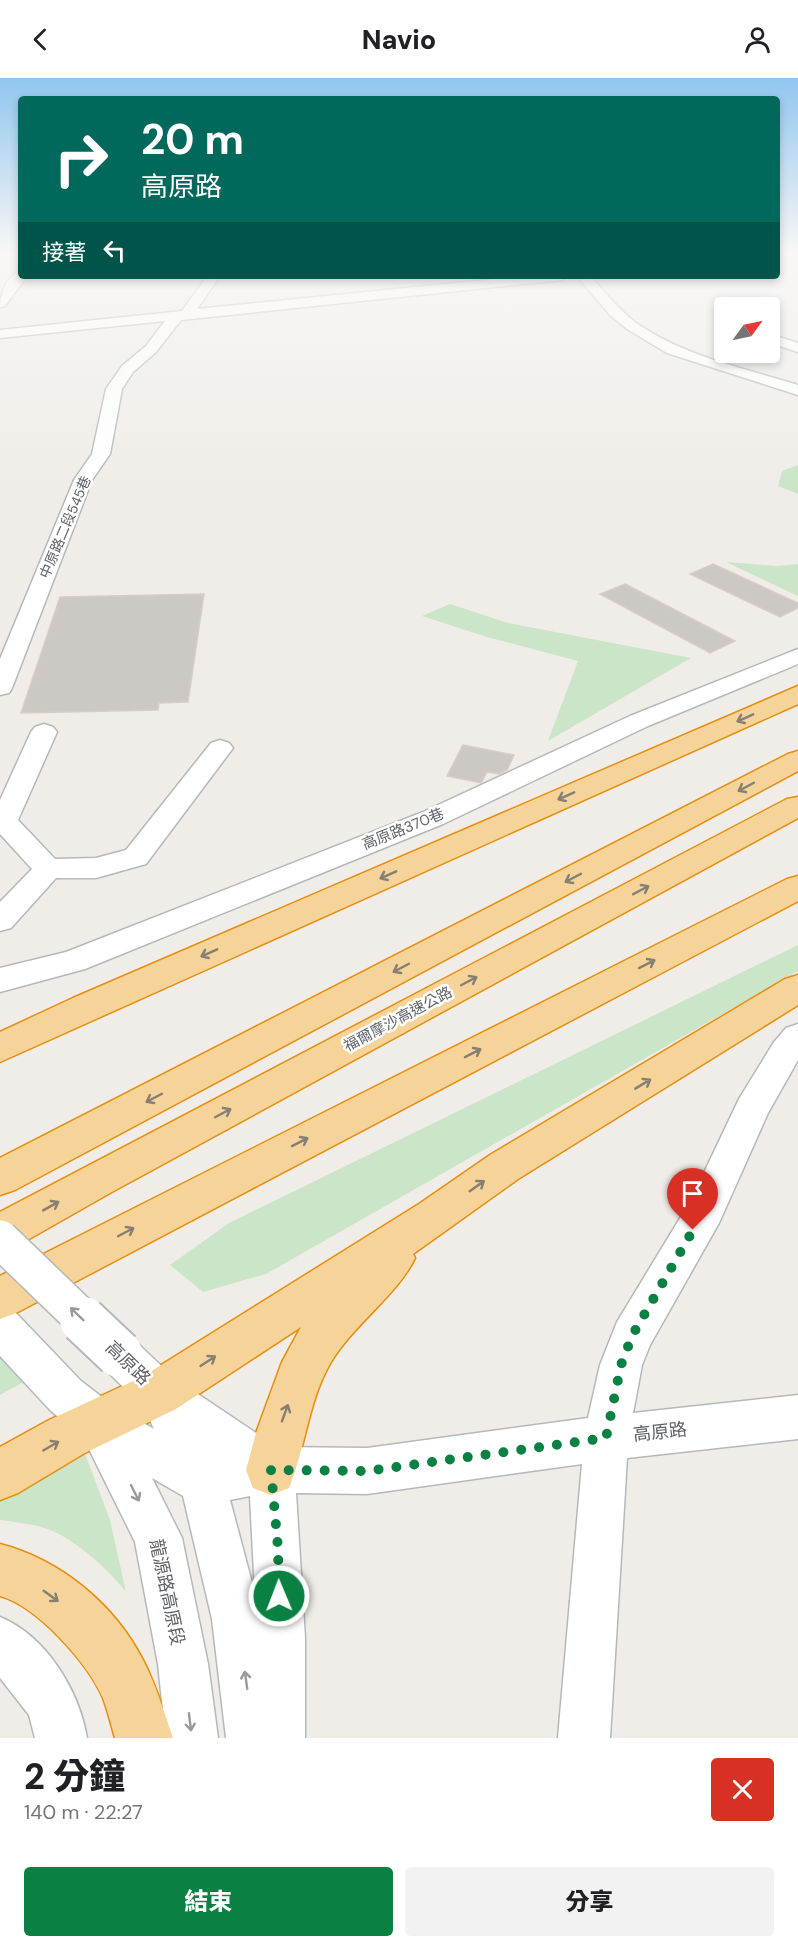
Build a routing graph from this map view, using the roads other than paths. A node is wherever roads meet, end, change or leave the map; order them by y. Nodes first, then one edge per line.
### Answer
1 (53, 328) edge
2 (170, 328) edge
3 (636, 328) edge
4 (0, 334) edge
5 (780, 342) edge
6 (798, 348) edge
7 (798, 390) edge
8 (798, 656) edge
9 (0, 688) edge
10 (798, 694) edge
11 (44, 732) dead end
12 (220, 748) dead end
13 (798, 760) edge
14 (798, 806) edge
15 (2, 821) edge
16 (48, 869) junction
17 (798, 887) edge
18 (0, 921) edge
19 (0, 980) edge
20 (798, 988) edge
21 (86, 1008) junction
22 (0, 1032) edge
23 (798, 1037) edge
24 (0, 1048) edge
25 (0, 1178) edge
26 (434, 1217) junction
27 (0, 1236) edge
28 (0, 1298) edge
29 (0, 1326) edge
30 (159, 1393) junction
31 (82, 1409) junction
32 (798, 1417) edge
33 (606, 1438) junction
34 (271, 1470) junction
35 (0, 1474) edge
36 (202, 1482) junction
37 (0, 1570) edge
38 (0, 1642) edge
39 (61, 1738) edge
40 (144, 1738) edge
41 (192, 1738) edge
42 (252, 1738) edge
43 (279, 1738) edge
44 (584, 1738) edge

1 - 4 street
2 - 9 street, 中原路二段545巷
3 - 7 street
5 - 6 street
8 - 19 street, 高原路370巷
10 -> 21 highway
11 - 15 street
12 - 16 street
13 -> 25 highway
27 -> 14 highway, 福爾摩沙高速公路
15 - 16 street
16 - 18 street
28 -> 17 highway
26 -> 20 highway
21 - 22 highway
21 - 24 highway
23 - 33 street
30 -> 26 highway
34 -> 26 highway
30 -> 27 street, 高原路, bridge
29 - 31 street
30 - 31 highway
30 - 34 street, 高原路
30 - 36 street
35 -> 31 highway
31 - 36 street
31 -> 41 street, 龍源路高原段
32 - 33 street, 高原路
33 - 34 street, 高原路
33 - 44 street
34 - 36 street, 高原路
34 - 43 street
42 -> 36 street
37 -> 40 highway
38 - 39 street

